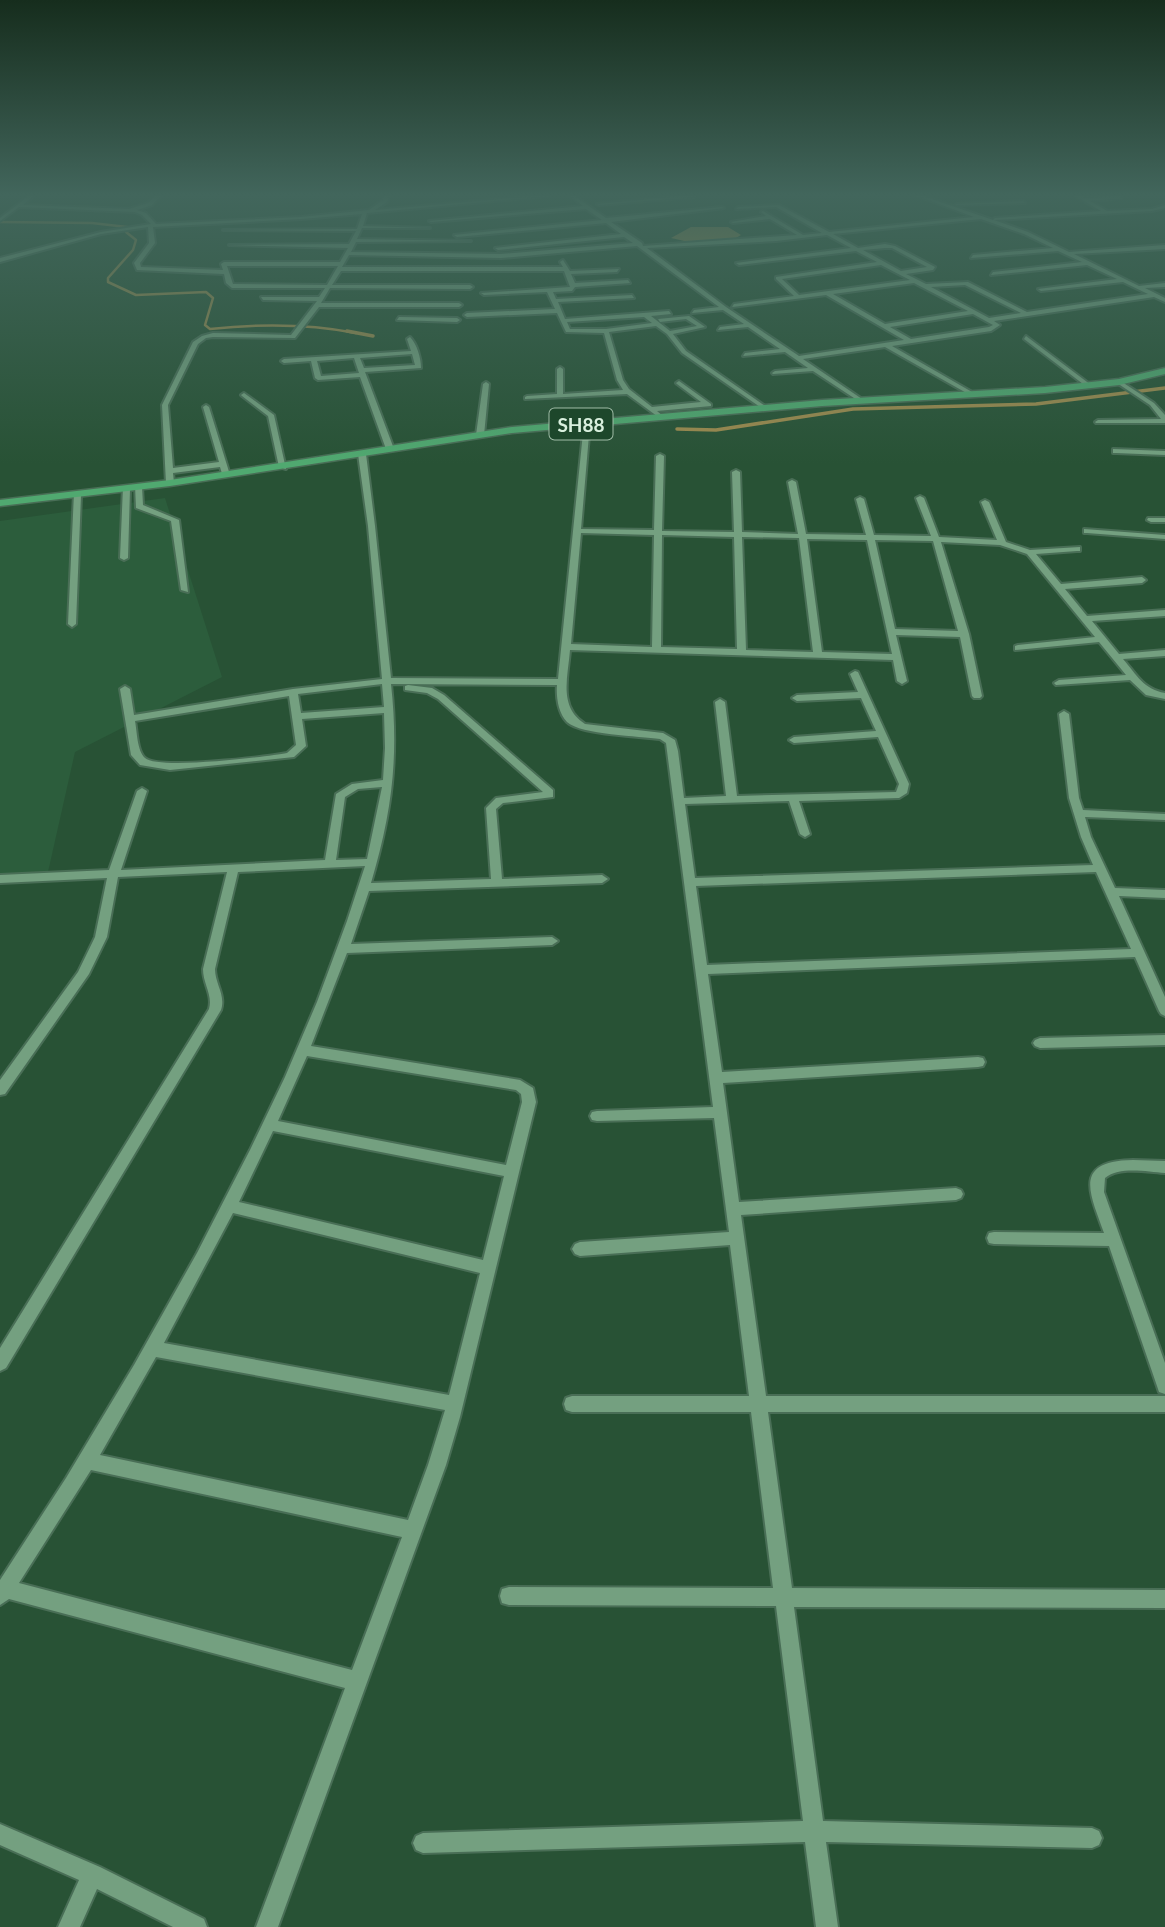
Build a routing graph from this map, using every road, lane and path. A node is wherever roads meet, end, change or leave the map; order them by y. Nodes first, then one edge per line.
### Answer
1 (232, 285) edge
2 (573, 285) edge
3 (694, 285) edge
4 (706, 285) edge
5 (786, 285) edge
6 (886, 285) edge
7 (940, 285) edge
8 (970, 285) edge
9 (1079, 285) edge
10 (1134, 285) edge
11 (1165, 285) edge
12 (926, 286) joint
13 (327, 287) junction
14 (470, 287) dead end
15 (1140, 288) junction
16 (1041, 289) dead end
17 (549, 290) junction
18 (484, 293) dead end
19 (827, 293) junction
20 (1154, 295) junction
21 (632, 297) dead end
22 (799, 297) junction
23 (263, 298) dead end
24 (1165, 300) edge
25 (553, 301) junction
26 (319, 302) junction
27 (403, 305) junction
28 (435, 305) junction
29 (459, 305) dead end
30 (734, 306) junction
31 (724, 308) junction
32 (558, 311) junction
33 (694, 312) dead end
34 (975, 312) junction
35 (669, 313) dead end
36 (1026, 314) junction
37 (467, 315) dead end
38 (646, 315) junction
39 (399, 320) junction
40 (431, 320) junction
41 (457, 320) dead end
42 (989, 320) junction
43 (562, 321) junction
44 (655, 322) junction
45 (749, 325) junction
46 (884, 326) junction
47 (397, 328) dead end
48 (720, 329) dead end
49 (606, 331) junction
50 (669, 333) junction
51 (1026, 338) dead end
52 (410, 339) dead end
53 (910, 341) junction
54 (887, 345) junction
55 (785, 350) junction
56 (416, 352) junction
57 (745, 355) dead end
58 (356, 356) junction
59 (809, 356) junction
60 (797, 358) junction
61 (314, 359) junction
62 (284, 361) dead end
63 (560, 369) dead end
64 (813, 369) junction
65 (1165, 372) edge
66 (362, 373) junction
67 (775, 373) dead end
68 (679, 383) dead end
69 (486, 384) dead end
70 (1089, 386) junction
71 (1124, 386) junction
72 (628, 392) junction
73 (970, 393) junction
74 (244, 395) dead end
75 (560, 396) junction
76 (527, 398) dead end
77 (864, 400) junction
78 (707, 404) junction
79 (206, 407) dead end
80 (765, 408) junction
81 (651, 410) junction
82 (716, 412) junction
83 (661, 417) junction
84 (1165, 420) edge
85 (1098, 422) dead end
86 (587, 424) junction
87 (480, 435) junction
88 (390, 449) junction
89 (1116, 451) dead end
90 (1165, 453) edge
91 (362, 454) junction
92 (660, 456) dead end
93 (283, 467) junction
94 (224, 469) junction
95 (169, 471) junction
96 (736, 472) dead end
97 (792, 482) dead end
98 (170, 483) junction
99 (138, 487) junction
100 (126, 488) junction
101 (77, 495) junction
102 (920, 498) dead end
103 (860, 499) dead end
104 (985, 502) dead end
105 (0, 503) edge
106 (1151, 520) dead end
107 (1165, 520) edge
108 (577, 531) junction
109 (1087, 531) dead end
110 (656, 533) junction
111 (737, 535) junction
112 (803, 537) junction
113 (1165, 537) edge
114 (871, 539) junction
115 (937, 539) junction
116 (1002, 543) junction
117 (1077, 549) dead end
118 (1030, 552) junction
119 (124, 558) dead end
120 (1142, 580) dead end
121 (1059, 587) junction
122 (185, 590) dead end
123 (1165, 613) edge
124 (1085, 619) junction
125 (72, 624) dead end
126 (891, 632) junction
127 (965, 634) junction
128 (1102, 639) junction
129 (566, 647) junction
130 (1018, 648) dead end
131 (656, 650) junction
132 (742, 652) junction
133 (1165, 653) edge
134 (818, 654) junction
135 (896, 657) junction
136 (1116, 657) junction
137 (855, 674) dead end
138 (1133, 677) junction
139 (902, 681) dead end
140 (562, 682) junction
141 (1059, 683) dead end
142 (387, 685) junction
143 (125, 689) dead end
144 (293, 692) junction
145 (864, 695) junction
146 (977, 696) dead end
147 (1165, 696) edge
148 (797, 698) dead end
149 (720, 702) dead end
150 (390, 710) junction
151 (1064, 714) dead end
152 (298, 716) junction
153 (129, 719) junction
154 (882, 734) junction
155 (794, 740) dead end
156 (388, 782) junction
157 (142, 791) dead end
158 (793, 798) junction
159 (732, 800) junction
160 (680, 801) junction
161 (1079, 813) junction
162 (1165, 817) edge
163 (805, 834) dead end
164 (372, 862) junction
165 (330, 865) junction
166 (1100, 868) junction
167 (233, 870) junction
168 (113, 876) junction
169 (0, 879) edge
170 (601, 880) dead end
171 (690, 882) junction
172 (497, 883) junction
173 (364, 887) junction
174 (1110, 891) junction
175 (1165, 894) edge
176 (552, 941) dead end
177 (343, 949) junction
178 (1138, 953) junction
179 (702, 970) junction
180 (1158, 983) edge
181 (1165, 1011) edge
182 (1165, 1040) edge
183 (1040, 1043) dead end
184 (304, 1050) junction
185 (978, 1062) dead end
186 (716, 1078) junction
187 (0, 1090) edge
188 (720, 1112) junction
189 (597, 1116) dead end
190 (270, 1125) junction
191 (1165, 1167) edge
192 (512, 1172) junction
193 (956, 1194) dead end
194 (230, 1206) junction
195 (733, 1209) junction
196 (737, 1238) junction
197 (994, 1238) dead end
198 (1114, 1240) junction
199 (580, 1249) dead end
200 (487, 1268) junction
201 (153, 1349) junction
202 (0, 1363) edge
203 (1165, 1386) edge
204 (758, 1402) junction
205 (454, 1404) junction
206 (572, 1404) dead end
207 (1165, 1404) edge
208 (86, 1461) junction
209 (413, 1530) junction
210 (2, 1593) edge
211 (509, 1596) dead end
212 (784, 1599) junction
213 (1165, 1599) edge
214 (357, 1681) junction
215 (815, 1831) junction
216 (0, 1834) edge
217 (1092, 1838) dead end
218 (423, 1843) dead end
219 (92, 1875) junction
220 (69, 1927) edge
221 (196, 1927) edge
222 (267, 1927) edge
223 (827, 1927) edge

1 - 13 street
2 - 17 street
3 - 31 street
4 - 30 street
5 - 22 street
6 - 19 street
7 - 12 street
8 - 36 street
9 - 16 street
10 - 15 street
11 - 15 street
12 - 34 street
13 - 14 street
13 - 26 street
15 - 20 street
17 - 18 street
17 - 25 street
19 - 22 street
19 - 46 street
20 - 24 street
20 - 36 street
21 - 25 street
22 - 30 street
23 - 26 street
25 - 32 street
26 - 27 street
26 - 95 street
27 - 28 street
27 - 39 street
28 - 29 street
28 - 40 street
30 - 59 street
31 - 33 street
31 - 45 street
32 - 37 street
32 - 43 street
34 - 42 street
34 - 46 street
35 - 38 street
36 - 42 street
38 - 43 street
38 - 44 street
39 - 40 street
39 - 47 street
40 - 41 street
42 - 53 street
43 - 49 street
44 - 49 street
44 - 50 street
44 - 50 street
45 - 48 street
45 - 55 street
46 - 53 street
49 - 72 street
50 - 80 street
51 - 70 street
52 - 56 street
53 - 54 street
54 - 59 street
54 - 73 street
55 - 57 street
55 - 60 street
56 - 58 street
56 - 66 street
58 - 61 street
58 - 66 street
59 - 60 street
59 - 77 street
60 - 64 street
61 - 62 street
61 - 66 street
63 - 75 street
64 - 67 street
64 - 77 street
65 - 71 main road, SH88
66 - 88 street
68 - 78 street
69 - 87 street
70 - 71 main road, SH88
70 - 73 main road, SH88
71 - 84 street
72 - 75 street
72 - 81 street
73 - 77 main road, SH88
74 - 93 street
75 - 76 street
77 - 80 main road, SH88
78 - 81 street
78 - 82 street
79 - 94 street
80 - 82 main road, SH88
81 - 83 street
82 - 83 main road, SH88
83 - 86 main road, SH88
84 - 85 street
86 - 87 main road, SH88
86 - 108 street
87 - 88 main road, SH88
88 - 91 main road, SH88
89 - 90 street
91 - 93 main road, SH88
91 - 142 street
92 - 110 street
93 - 94 main road, SH88
94 - 95 street
94 - 98 main road, SH88
95 - 98 street
96 - 111 street
97 - 112 street
98 - 99 main road, SH88
99 - 100 main road, SH88
99 - 122 street
100 - 101 main road, SH88
100 - 119 street
101 - 105 main road, SH88
101 - 125 street
102 - 115 street
103 - 114 street
104 - 116 street
106 - 107 street
108 - 110 street
108 - 129 street
109 - 113 street
110 - 111 street
110 - 131 street
111 - 112 street
111 - 132 street
112 - 114 street
112 - 134 street
114 - 115 street
114 - 126 street
115 - 116 street
115 - 127 street
116 - 118 street
117 - 118 street
118 - 121 street
120 - 121 street
121 - 124 street
123 - 124 street
124 - 128 street
126 - 127 street
126 - 135 street
127 - 146 street
128 - 130 street
128 - 136 street
129 - 131 street
129 - 140 street
131 - 132 street
132 - 134 street
133 - 136 street
134 - 135 street
135 - 139 street
136 - 138 street
137 - 145 street
138 - 141 street
138 - 147 street
140 - 142 street
140 - 160 street
142 - 144 street
142 - 150 street
142 - 172 street
143 - 153 street
144 - 152 street
144 - 153 street
145 - 148 street
145 - 154 street
149 - 159 street
150 - 152 street
150 - 156 street
151 - 161 street
152 - 153 street
154 - 155 street
154 - 158 street
156 - 164 street
156 - 165 street
157 - 168 street
158 - 159 street
158 - 163 street
159 - 160 street
160 - 171 street
161 - 162 street
161 - 166 street
164 - 165 street
164 - 173 street
165 - 167 street
166 - 171 street
166 - 174 street
167 - 168 street
167 - 202 street
168 - 169 street
168 - 187 street
170 - 172 street
171 - 179 street
172 - 173 street
173 - 177 street
174 - 175 street
174 - 178 street
176 - 177 street
177 - 184 street
178 - 179 street
178 - 180 street
179 - 186 street
180 - 181 street
182 - 183 street
184 - 190 street
184 - 192 street
185 - 186 street
186 - 188 street
188 - 189 street
188 - 195 street
190 - 192 street
190 - 194 street
191 - 198 street
192 - 200 street
193 - 195 street
194 - 200 street
194 - 201 street
195 - 196 street
196 - 199 street
196 - 204 street
197 - 198 street
198 - 203 street
200 - 205 street
201 - 205 street
201 - 208 street
204 - 206 street
204 - 207 street
204 - 212 street
205 - 209 street
208 - 209 street
208 - 210 street
209 - 214 street
210 - 214 street
211 - 212 street
212 - 213 street
212 - 215 street
214 - 222 street
215 - 217 street
215 - 218 street
215 - 223 street
216 - 219 street
219 - 220 street
219 - 221 street

